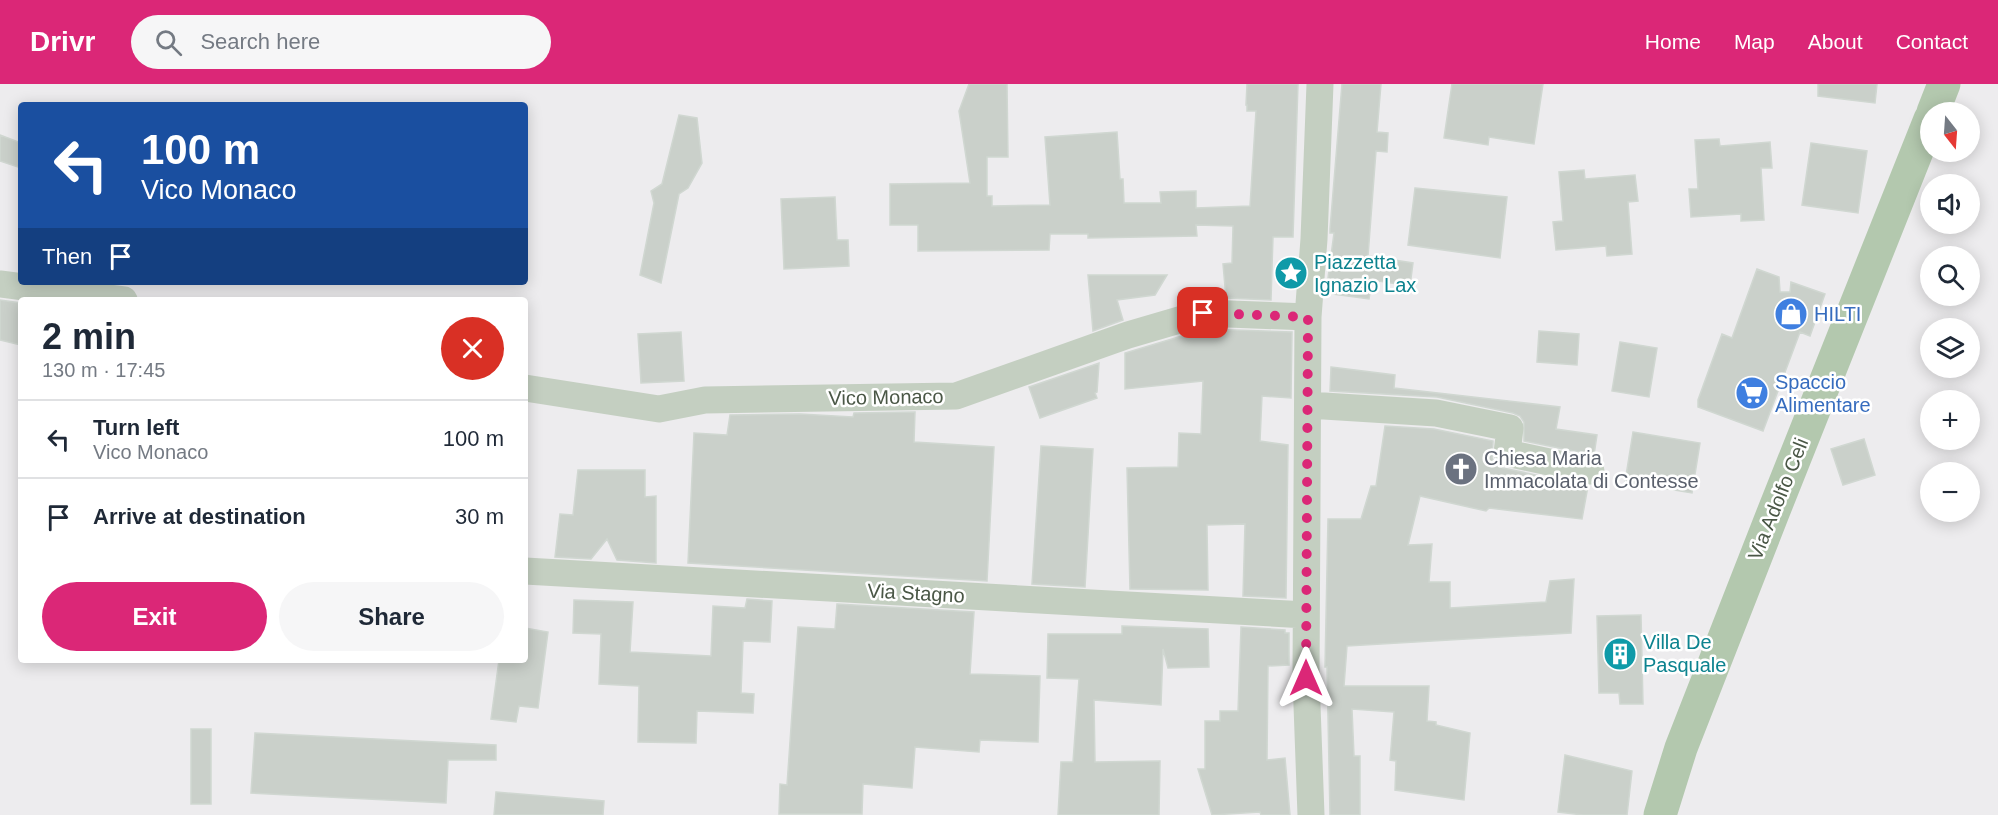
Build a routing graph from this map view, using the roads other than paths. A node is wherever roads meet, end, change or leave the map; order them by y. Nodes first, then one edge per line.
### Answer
1 (1320, 84) edge
2 (1944, 84) edge
3 (1937, 102) edge
4 (1920, 144) edge
5 (0, 284) edge
6 (101, 297) edge
7 (1308, 317) junction
8 (528, 388) edge
9 (1308, 405) junction
10 (1591, 471) dead end
11 (528, 571) edge
12 (1306, 615) junction
13 (1311, 815) edge
14 (1660, 815) edge

1 - 7 street
2 - 3 main road
4 - 14 main road, Via Adolfo Celi
5 - 6 street
7 - 8 street, Vico Monaco
7 - 9 street
9 - 10 street
9 - 12 street
11 - 12 street, Via Stagno
12 - 13 street

